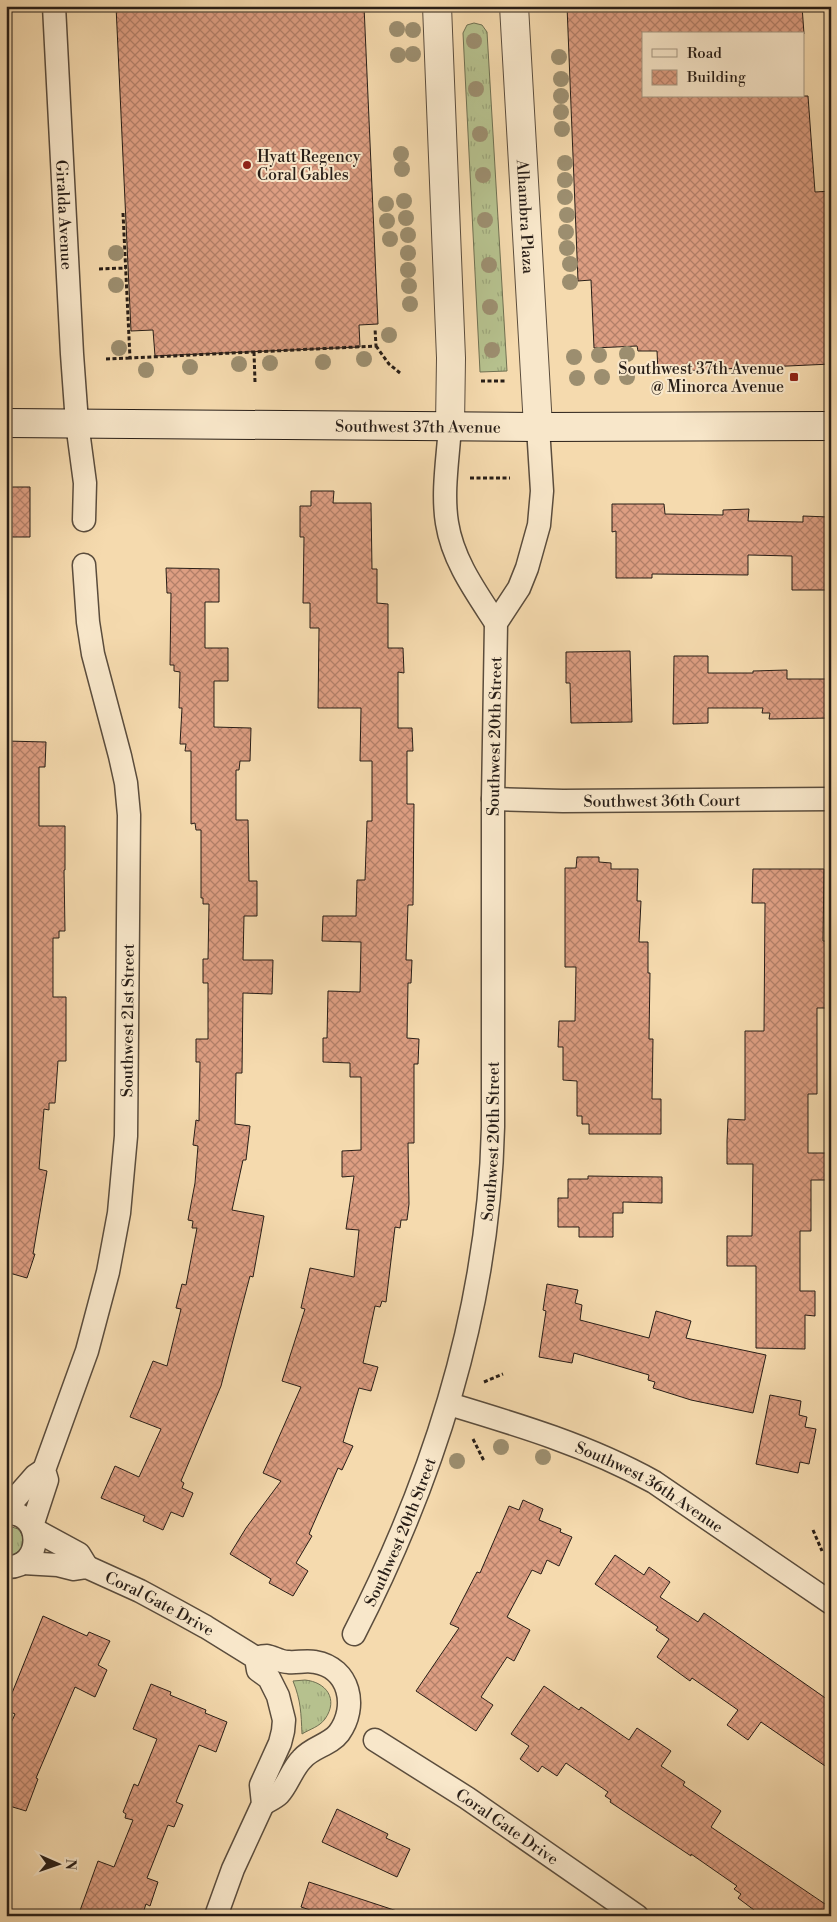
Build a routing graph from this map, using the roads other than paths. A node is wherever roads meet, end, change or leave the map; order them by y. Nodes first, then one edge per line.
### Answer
1 (54, 6) edge
2 (437, 6) edge
3 (514, 6) edge
4 (6, 423) edge
5 (77, 423) junction
6 (450, 426) junction
7 (831, 426) edge
8 (538, 427) junction
9 (84, 520) dead end
10 (84, 565) dead end
11 (496, 623) junction
12 (831, 799) edge
13 (493, 800) junction
14 (449, 1404) junction
15 (44, 1470) junction
16 (6, 1509) edge
17 (6, 1513) edge
18 (32, 1528) junction
19 (11, 1567) edge
20 (87, 1567) junction
21 (829, 1598) edge
22 (354, 1634) dead end
23 (256, 1658) junction
24 (375, 1740) dead end
25 (263, 1804) junction
26 (216, 1916) edge
27 (637, 1916) edge

1 - 5 street, Giralda Avenue
2 - 6 street
3 - 8 street, Alhambra Plaza
4 - 5 street, Southwest 37th Avenue
5 - 6 street, Southwest 37th Avenue
5 - 9 street
6 - 8 street, Southwest 37th Avenue
6 - 11 street
7 - 8 street, Southwest 37th Avenue
8 - 11 street
10 - 15 street, Southwest 21st Street
11 - 13 street, Southwest 20th Street
12 - 13 street, Southwest 36th Court
13 - 14 street, Southwest 20th Street
14 - 21 street, Southwest 36th Avenue
14 - 22 street, Southwest 20th Street
15 - 16 street, Southwest 21st Street
15 - 18 street, Southwest 21st Street
17 - 18 street, Coral Gate Drive
18 - 19 street, Southwest 21st Street
18 - 20 street, Coral Gate Drive
19 - 20 street, Coral Gate Drive
20 - 23 street, Coral Gate Drive
23 - 25 street, Coral Gate Drive
23 - 25 street, Coral Gate Drive
24 - 27 street, Coral Gate Drive
25 - 26 street

